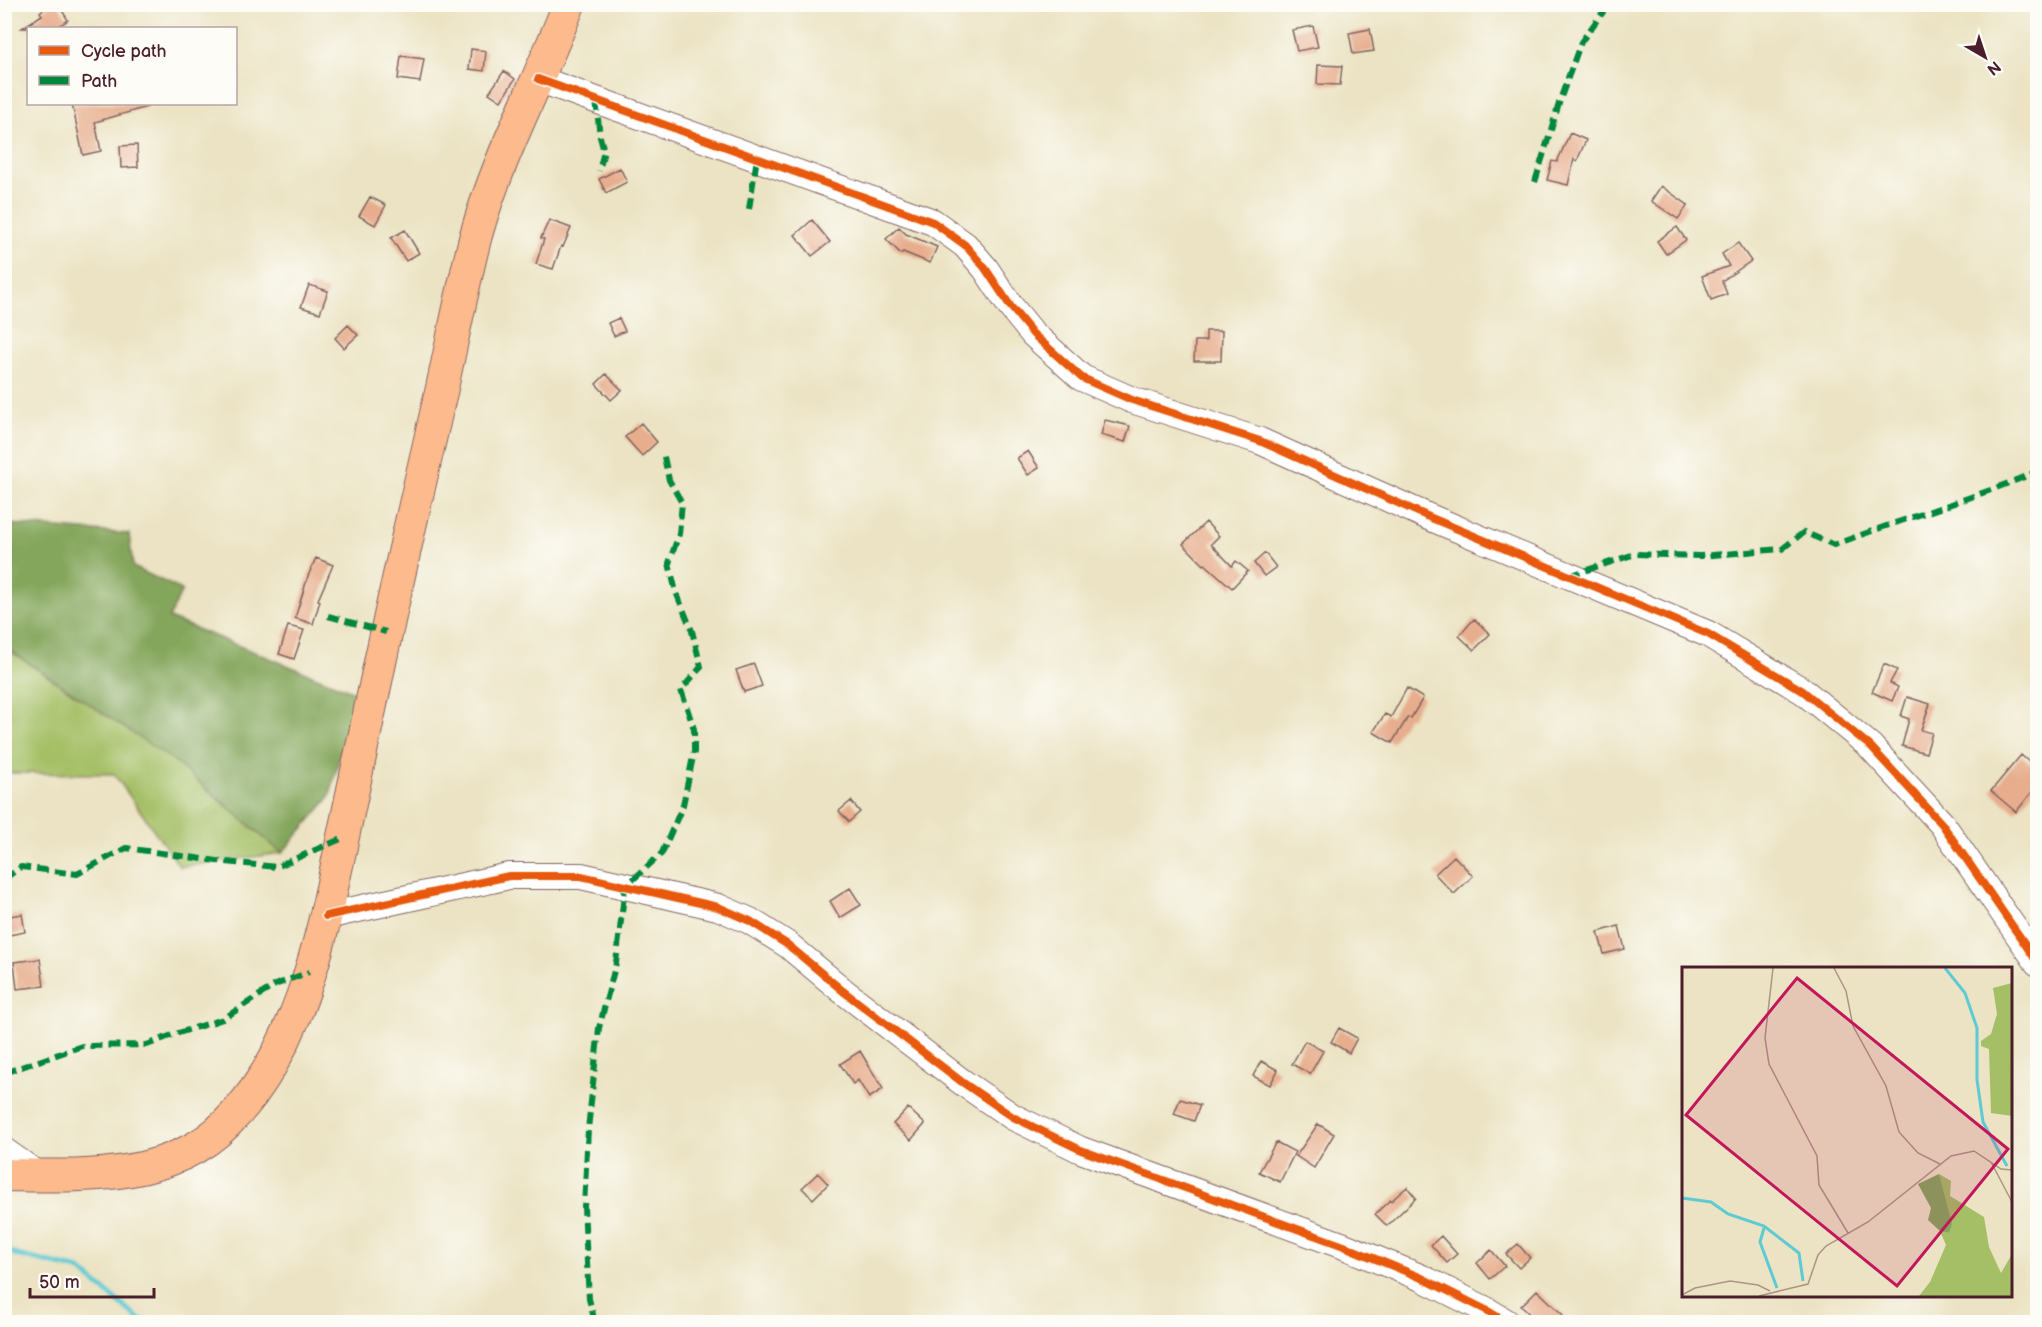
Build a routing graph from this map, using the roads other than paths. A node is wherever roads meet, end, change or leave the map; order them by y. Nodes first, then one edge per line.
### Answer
1 (569, 4) edge
2 (538, 79) junction
3 (326, 916) junction
4 (2037, 963) edge
5 (4, 1151) edge
6 (4, 1175) edge
7 (41, 1177) junction
8 (1506, 1323) edge

1 - 2 main road
2 - 3 main road
2 - 4 street
3 - 7 main road
3 - 8 street
5 - 7 street
6 - 7 main road

